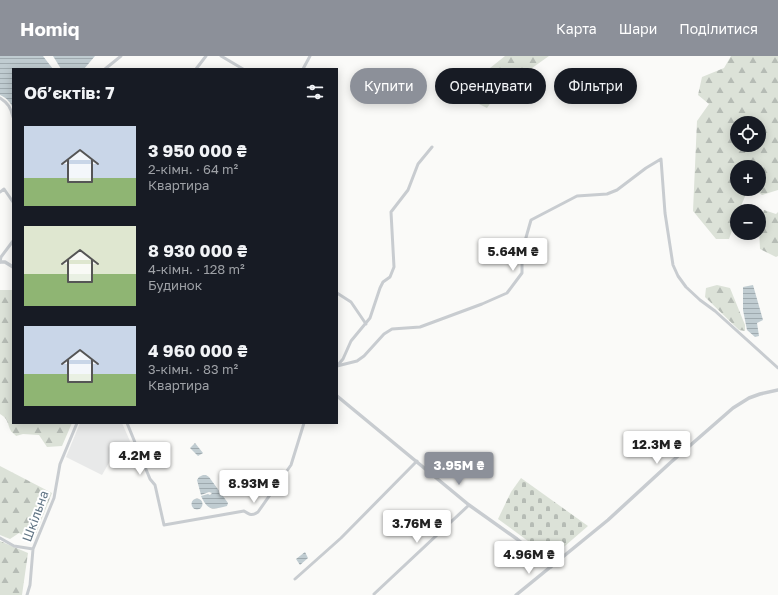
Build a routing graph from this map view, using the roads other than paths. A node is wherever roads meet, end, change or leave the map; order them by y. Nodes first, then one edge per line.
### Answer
1 (121, 56) edge
2 (206, 56) edge
3 (220, 56) edge
4 (310, 56) edge
5 (106, 68) edge
6 (197, 68) edge
7 (241, 68) edge
8 (304, 68) edge
9 (0, 98) edge
10 (12, 110) edge
11 (432, 147) dead end
12 (0, 192) edge
13 (12, 201) edge
14 (12, 242) edge
15 (0, 262) edge
16 (12, 266) edge
17 (338, 294) edge
18 (366, 324) junction
19 (338, 365) edge
20 (338, 366) edge
21 (778, 368) edge
22 (778, 390) edge
23 (338, 397) edge
24 (77, 424) edge
25 (127, 424) edge
26 (304, 424) edge
27 (417, 461) junction
28 (469, 505) junction
29 (0, 538) edge
30 (33, 550) junction
31 (550, 567) junction
32 (295, 579) dead end
33 (374, 594) dead end
34 (27, 595) edge
35 (516, 595) edge

1 - 5 street
2 - 6 street
3 - 7 street
4 - 8 street
9 - 10 street
11 - 18 street
12 - 13 street
14 - 15 street
15 - 16 street
17 - 18 street
18 - 19 street
20 - 21 street
22 - 31 street
23 - 27 street
24 - 30 street, Шкільна
25 - 26 street
27 - 28 street
27 - 32 street
28 - 31 street
28 - 33 street
29 - 30 street
30 - 34 street, Шкільна
31 - 35 street

